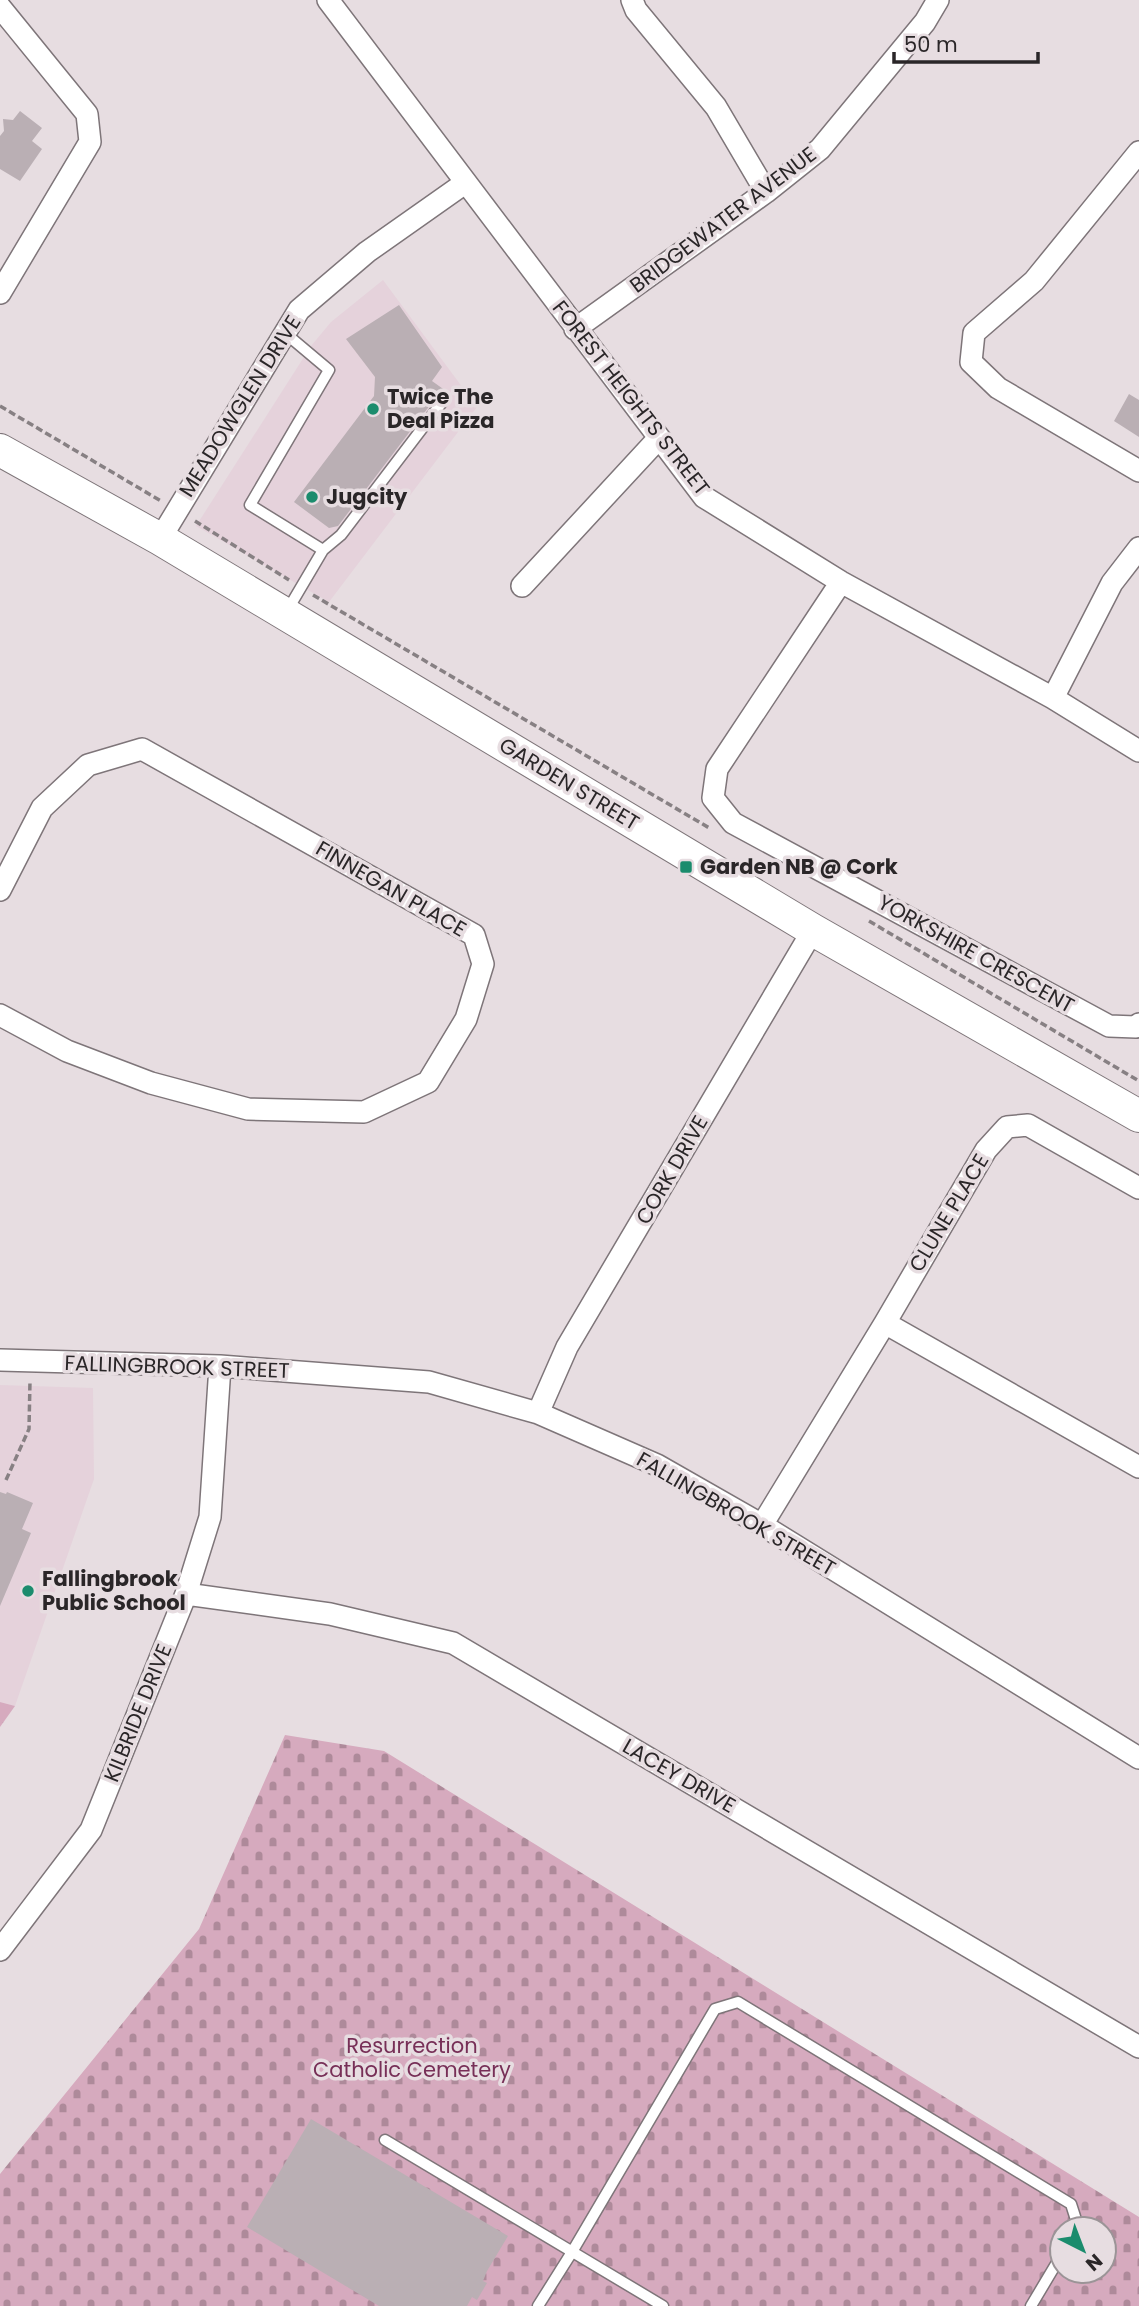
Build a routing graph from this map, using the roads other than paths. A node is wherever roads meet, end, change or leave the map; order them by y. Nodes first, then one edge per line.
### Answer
1 (328, 0) edge
2 (632, 0) edge
3 (938, 0) edge
4 (0, 7) edge
5 (1139, 152) edge
6 (465, 183) junction
7 (766, 192) junction
8 (0, 293) edge
9 (575, 329) junction
10 (285, 333) junction
11 (443, 401) dead end
12 (658, 439) junction
13 (0, 450) edge
14 (1139, 471) edge
15 (160, 539) junction
16 (1139, 548) edge
17 (323, 550) junction
18 (841, 582) junction
19 (522, 586) dead end
20 (293, 601) junction
21 (1053, 698) junction
22 (1139, 751) edge
23 (0, 890) edge
24 (813, 930) junction
25 (0, 1015) edge
26 (1139, 1024) edge
27 (1139, 1116) edge
28 (1139, 1188) edge
29 (885, 1322) junction
30 (0, 1360) edge
31 (220, 1366) junction
32 (538, 1413) junction
33 (1139, 1467) edge
34 (762, 1525) junction
35 (186, 1594) junction
36 (1139, 1758) edge
37 (0, 1950) edge
38 (1139, 2047) edge
39 (384, 2140) dead end
40 (1074, 2215) edge
41 (572, 2252) junction
42 (1048, 2277) edge
43 (538, 2306) edge
44 (663, 2306) edge
45 (1031, 2306) edge

1 - 6 street, FOREST HEIGHTS STREET
2 - 7 street
3 - 7 street, BRIDGEWATER AVENUE
4 - 8 street
5 - 14 street
6 - 9 street, FOREST HEIGHTS STREET
6 - 10 street, MEADOWGLEN DRIVE
7 - 9 street, BRIDGEWATER AVENUE
9 - 12 street, FOREST HEIGHTS STREET
10 - 15 street, MEADOWGLEN DRIVE
10 - 17 lane
11 - 17 lane
12 - 18 street, FOREST HEIGHTS STREET
12 - 19 street
13 - 15 street, GARDEN STREET
15 - 20 street, GARDEN STREET
16 - 21 street
17 - 20 lane
18 - 21 street, FOREST HEIGHTS STREET
18 - 26 street, YORKSHIRE CRESCENT
20 - 24 street, GARDEN STREET
21 - 22 street, FOREST HEIGHTS STREET
23 - 25 street, FINNEGAN PLACE
24 - 27 street, GARDEN STREET
24 - 32 street, CORK DRIVE
28 - 29 street, CLUNE PLACE
29 - 33 street
29 - 34 street, CLUNE PLACE
30 - 31 street, FALLINGBROOK STREET
31 - 32 street, FALLINGBROOK STREET
31 - 35 street, KILBRIDE DRIVE
32 - 34 street, FALLINGBROOK STREET
34 - 36 street, FALLINGBROOK STREET
35 - 37 street, KILBRIDE DRIVE
35 - 38 street, LACEY DRIVE
39 - 41 lane
40 - 41 lane
41 - 43 lane
41 - 44 lane
42 - 45 lane

